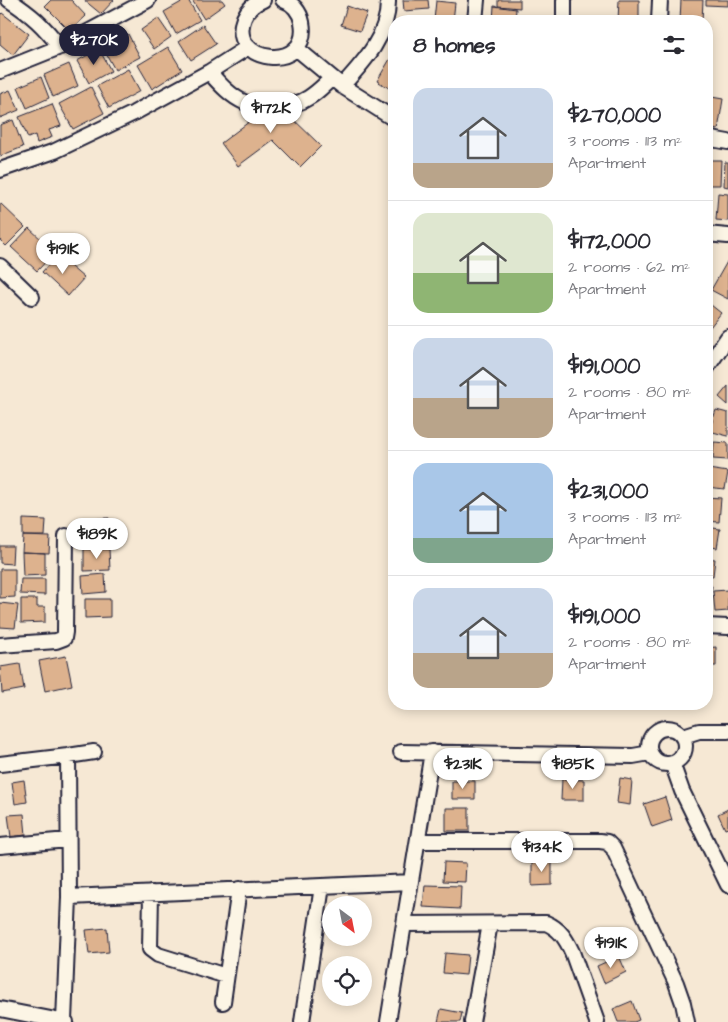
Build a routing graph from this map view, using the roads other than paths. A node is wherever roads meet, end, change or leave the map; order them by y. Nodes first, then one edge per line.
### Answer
1 (9, 0) edge
2 (283, 0) edge
3 (388, 0) edge
4 (477, 0) edge
5 (564, 0) edge
6 (660, 0) edge
7 (258, 1) edge
8 (142, 2) edge
9 (300, 4) edge
10 (476, 15) edge
11 (564, 15) edge
12 (659, 15) edge
13 (60, 47) junction
14 (248, 47) junction
15 (296, 48) junction
16 (0, 71) edge
17 (209, 72) junction
18 (337, 82) junction
19 (388, 115) edge
20 (713, 139) edge
21 (728, 142) edge
22 (0, 170) edge
23 (713, 235) edge
24 (728, 236) edge
25 (0, 266) edge
26 (32, 297) dead end
27 (728, 337) edge
28 (713, 359) edge
29 (66, 536) dead end
30 (713, 626) edge
31 (728, 626) edge
32 (0, 645) edge
33 (728, 731) edge
34 (683, 736) junction
35 (94, 752) dead end
36 (401, 752) dead end
37 (432, 752) junction
38 (650, 753) junction
39 (68, 756) junction
40 (672, 763) junction
41 (0, 764) edge
42 (68, 840) junction
43 (418, 841) junction
44 (0, 846) edge
45 (411, 882) junction
46 (728, 885) edge
47 (322, 886) junction
48 (239, 889) junction
49 (151, 893) junction
50 (69, 896) junction
51 (404, 924) junction
52 (490, 924) junction
53 (226, 976) junction
54 (223, 1002) dead end
55 (0, 1009) edge
56 (65, 1022) edge
57 (302, 1022) edge
58 (388, 1022) edge
59 (472, 1022) edge
60 (597, 1022) edge
61 (687, 1022) edge

1 - 13 street
2 - 9 street
3 - 18 street
4 - 10 street
5 - 11 street
6 - 12 street
7 - 14 street
8 - 13 street
9 - 15 street
13 - 16 street
14 - 15 street
14 - 17 street
15 - 18 street
17 - 18 street
17 - 22 street
18 - 19 street
20 - 21 street
23 - 24 street
25 - 26 street
27 - 28 street
29 - 32 street
30 - 31 street
33 - 34 street
34 - 38 street
34 - 40 street
35 - 39 street
36 - 37 street
37 - 38 street
37 - 43 street
38 - 40 street
39 - 41 street
39 - 42 street
40 - 46 street
42 - 44 street
42 - 50 street
43 - 45 street
43 - 61 street
45 - 47 street
45 - 51 street
47 - 48 street
47 - 57 street
48 - 49 street
48 - 53 street
49 - 50 street
49 - 53 street
50 - 56 street
51 - 52 street
51 - 58 street
52 - 59 street
52 - 60 street
53 - 54 street
55 - 56 street

